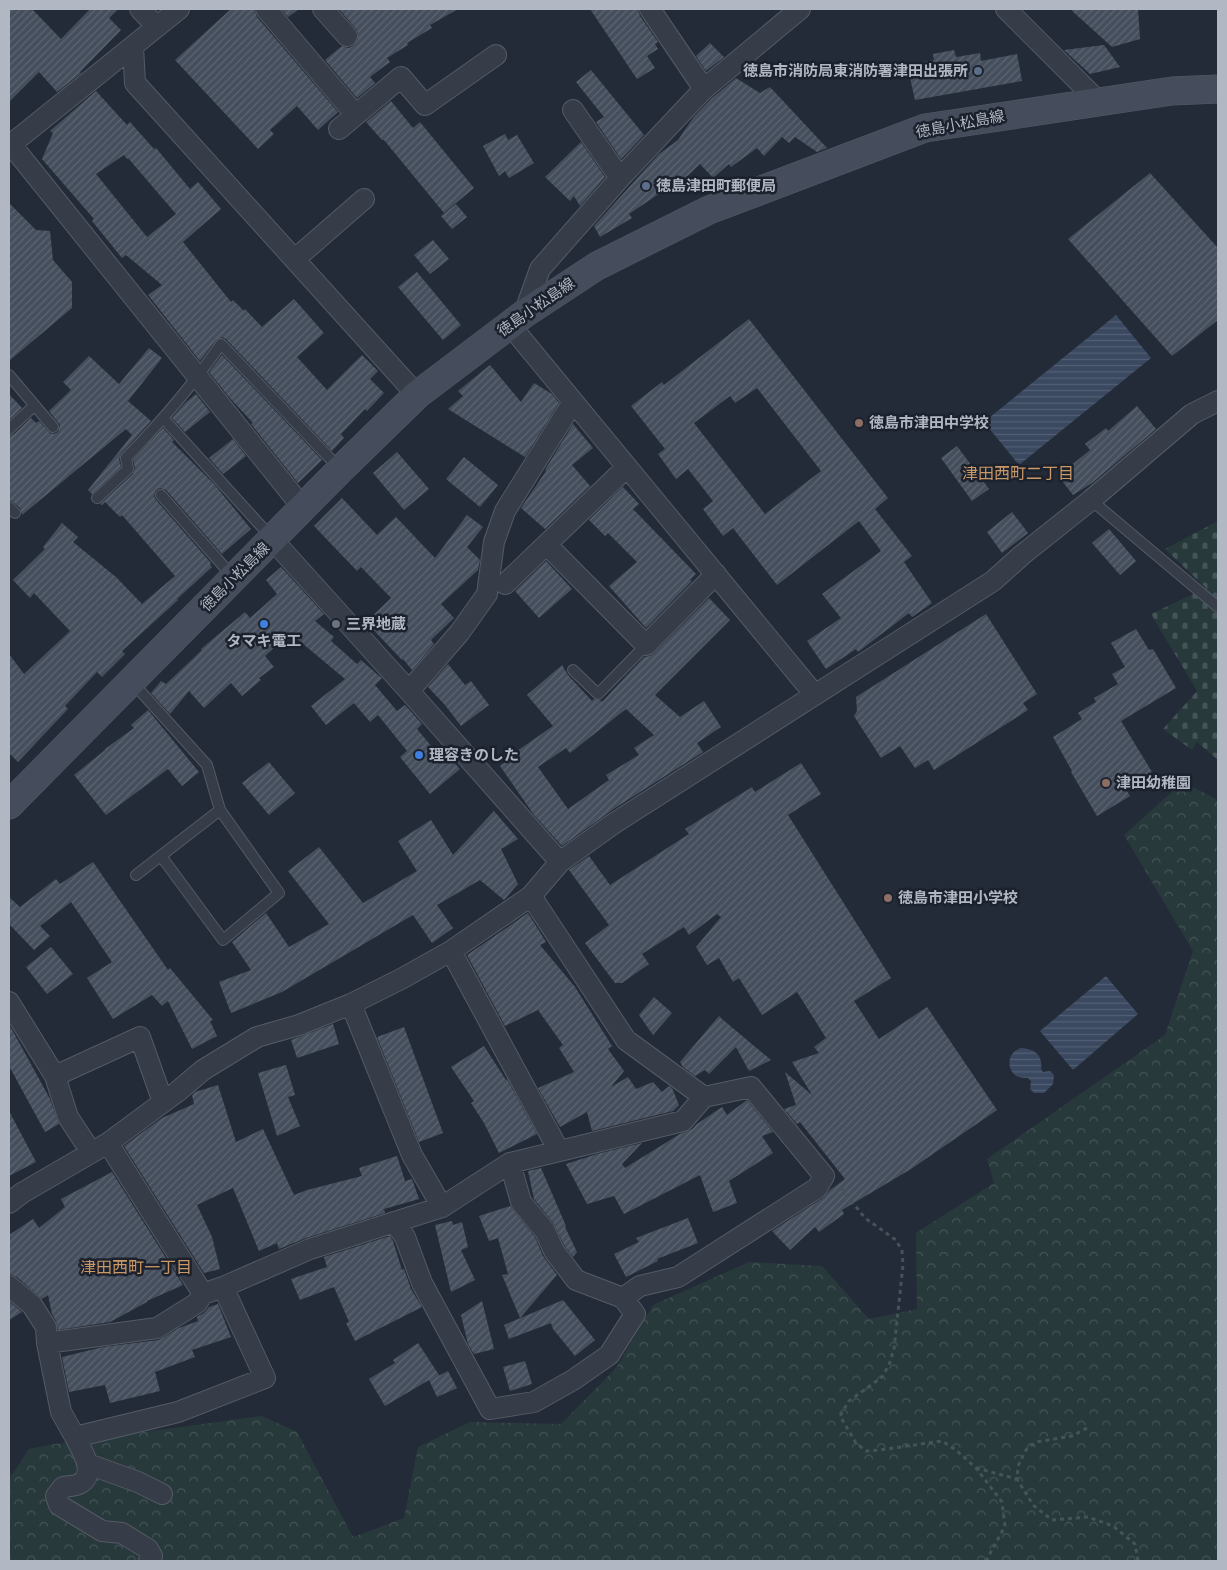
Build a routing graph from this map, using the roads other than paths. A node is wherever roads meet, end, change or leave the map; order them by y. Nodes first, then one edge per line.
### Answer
1 (140, 9) edge
2 (179, 9) edge
3 (266, 9) edge
4 (323, 9) edge
5 (650, 9) edge
6 (800, 9) edge
7 (1006, 9) edge
8 (156, 27) junction
9 (346, 36) dead end
10 (133, 46) junction
11 (496, 55) dead end
12 (704, 89) junction
13 (1218, 89) edge
14 (1099, 102) junction
15 (573, 110) dead end
16 (355, 114) junction
17 (339, 129) dead end
18 (9, 144) edge
19 (620, 178) junction
20 (364, 199) dead end
21 (294, 259) junction
22 (517, 320) junction
23 (9, 375) edge
24 (198, 378) junction
25 (417, 395) junction
26 (1218, 401) edge
27 (573, 402) junction
28 (34, 406) junction
29 (164, 419) junction
30 (53, 427) dead end
31 (9, 429) edge
32 (627, 467) junction
33 (340, 470) junction
34 (161, 496) dead end
35 (97, 498) dead end
36 (1091, 500) junction
37 (303, 508) junction
38 (272, 539) junction
39 (546, 545) junction
40 (716, 574) junction
41 (233, 578) junction
42 (505, 584) dead end
43 (1218, 606) edge
44 (646, 645) junction
45 (573, 670) dead end
46 (131, 681) junction
47 (409, 691) junction
48 (815, 695) junction
49 (9, 805) edge
50 (220, 810) junction
51 (161, 856) junction
52 (560, 862) junction
53 (136, 876) dead end
54 (531, 896) junction
55 (451, 951) junction
56 (9, 1002) edge
57 (351, 1004) junction
58 (55, 1076) junction
59 (704, 1097) junction
60 (163, 1102) junction
61 (99, 1148) junction
62 (559, 1151) junction
63 (510, 1163) junction
64 (9, 1203) edge
65 (442, 1207) junction
66 (394, 1222) junction
67 (9, 1286) edge
68 (223, 1287) junction
69 (204, 1294) junction
70 (623, 1298) junction
71 (47, 1344) junction
72 (75, 1437) junction
73 (88, 1464) junction
74 (162, 1494) dead end
75 (150, 1561) edge

1 - 8 street
2 - 8 street
3 - 16 street
4 - 9 street
5 - 12 street
6 - 12 street
7 - 14 street
8 - 10 street
10 - 18 street
10 - 21 street
11 - 16 street
12 - 19 street
13 - 14 main road, 徳島小松島線
14 - 22 main road, 徳島小松島線
15 - 19 street
16 - 17 street
18 - 24 street
19 - 22 street
20 - 21 street
21 - 25 street
22 - 25 main road, 徳島小松島線
22 - 27 street
23 - 28 lane
24 - 29 lane
24 - 33 lane
24 - 37 street
25 - 33 main road, 徳島小松島線
26 - 36 street
27 - 32 street
27 - 47 street
28 - 30 lane
28 - 31 lane
29 - 35 lane
29 - 38 lane
32 - 39 street
32 - 40 street
33 - 37 main road, 徳島小松島線
34 - 41 lane
36 - 43 lane
36 - 48 street
37 - 38 main road, 徳島小松島線
38 - 41 main road, 徳島小松島線
38 - 47 street
39 - 42 street
39 - 44 street
40 - 44 street
40 - 48 street
41 - 46 main road, 徳島小松島線
44 - 45 lane
46 - 49 main road, 徳島小松島線
46 - 50 lane
47 - 52 street
48 - 52 street
50 - 51 lane
50 - 51 lane
51 - 53 lane
52 - 54 street
54 - 55 street
54 - 59 street
55 - 57 street
55 - 62 street
56 - 58 street
57 - 60 street
57 - 65 street
58 - 60 street
58 - 61 street
59 - 62 street
59 - 70 street
60 - 61 street
61 - 64 street
61 - 69 street
62 - 63 street
63 - 65 street
63 - 70 street
65 - 66 street
66 - 68 street
66 - 70 street
67 - 71 street
68 - 69 street
68 - 72 street
69 - 71 street
71 - 72 street
72 - 73 street
73 - 74 street
73 - 75 street

